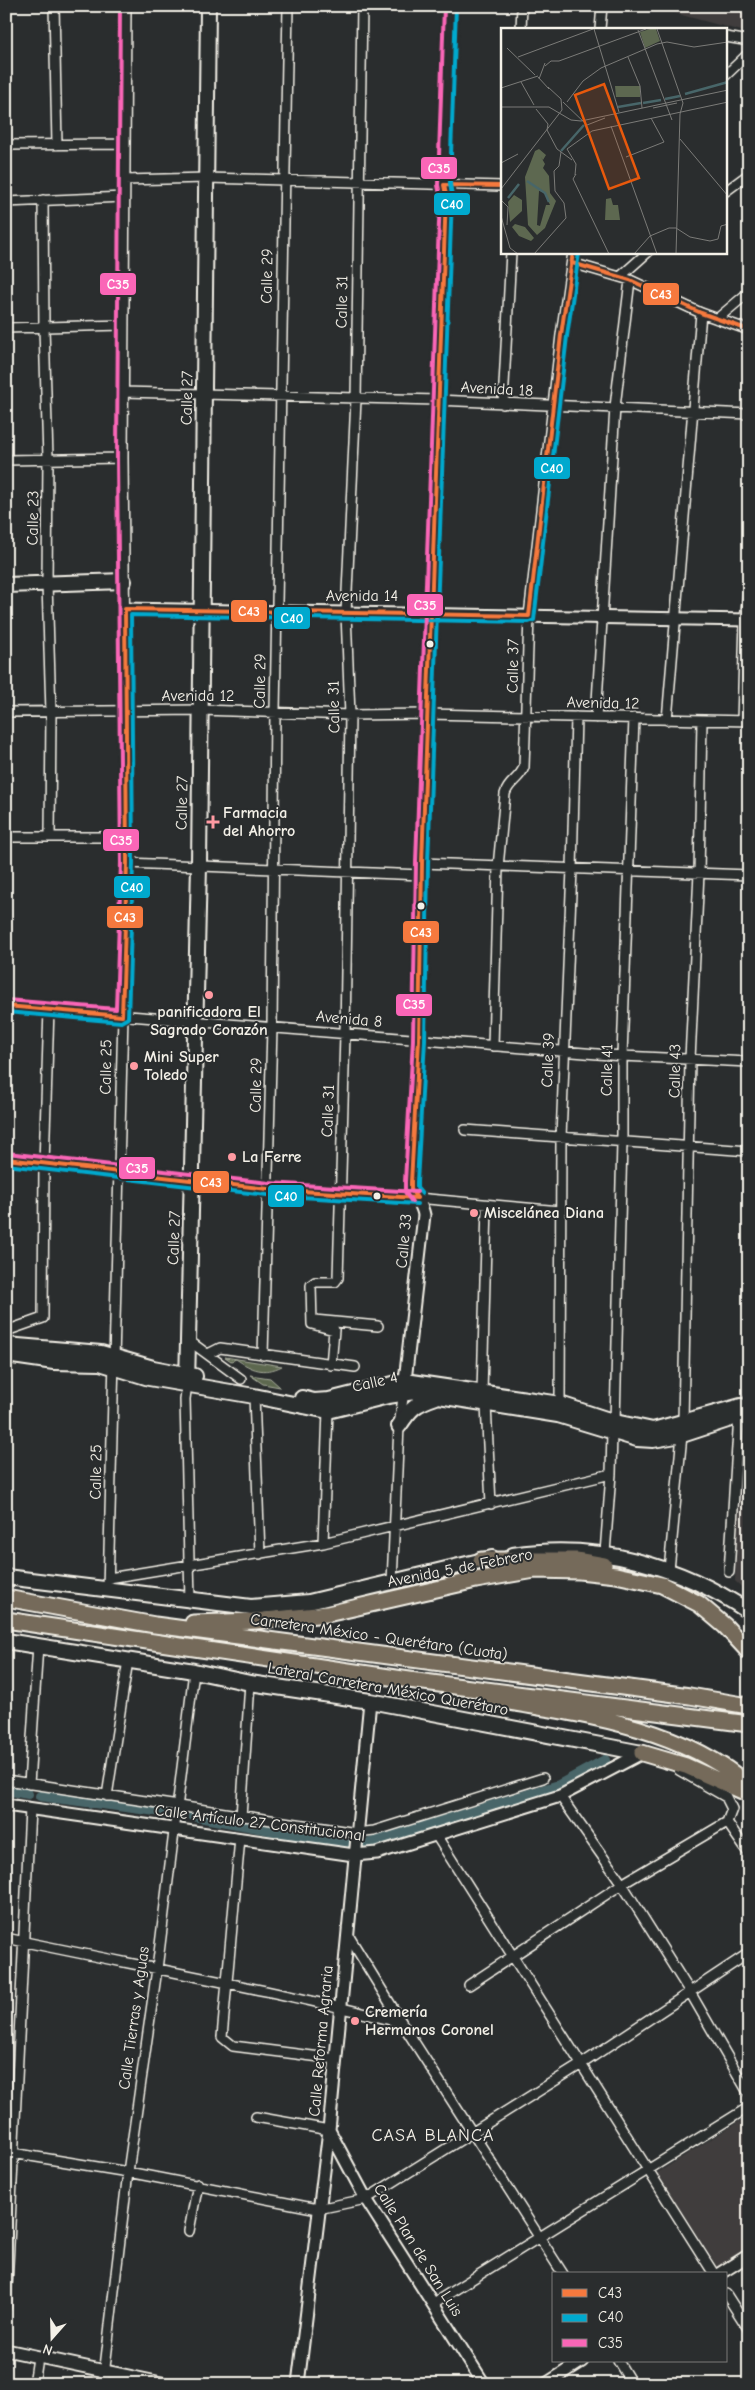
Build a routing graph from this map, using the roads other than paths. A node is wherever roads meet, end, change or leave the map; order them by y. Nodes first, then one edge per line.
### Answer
1 (54, 6) edge
2 (126, 6) edge
3 (208, 6) edge
4 (288, 6) edge
5 (362, 6) edge
6 (450, 6) edge
7 (522, 6) edge
8 (602, 6) edge
9 (521, 28) edge
10 (600, 28) edge
11 (728, 37) edge
12 (749, 41) edge
13 (749, 53) edge
14 (728, 73) edge
15 (125, 144) junction
16 (6, 145) edge
17 (57, 145) junction
18 (749, 174) edge
19 (206, 178) junction
20 (285, 179) junction
21 (124, 180) junction
22 (358, 184) junction
23 (444, 185) junction
24 (501, 186) edge
25 (728, 190) edge
26 (124, 197) junction
27 (43, 200) junction
28 (6, 202) edge
29 (512, 254) edge
30 (573, 254) edge
31 (646, 254) edge
32 (572, 263) junction
33 (620, 277) junction
34 (630, 280) junction
35 (749, 292) edge
36 (701, 313) junction
37 (717, 318) junction
38 (124, 325) junction
39 (6, 328) edge
40 (44, 328) junction
41 (749, 330) edge
42 (123, 392) junction
43 (204, 394) junction
44 (280, 396) junction
45 (356, 399) junction
46 (437, 400) junction
47 (503, 404) junction
48 (553, 406) junction
49 (615, 407) junction
50 (694, 412) junction
51 (749, 414) edge
52 (48, 458) junction
53 (123, 458) junction
54 (6, 460) edge
55 (124, 581) junction
56 (47, 584) junction
57 (749, 584) edge
58 (6, 585) edge
59 (125, 609) junction
60 (202, 610) junction
61 (276, 613) junction
62 (346, 613) junction
63 (430, 614) junction
64 (529, 616) junction
65 (601, 618) junction
66 (674, 619) junction
67 (747, 620) edge
68 (201, 710) junction
69 (126, 711) junction
70 (6, 712) edge
71 (51, 712) junction
72 (275, 712) junction
73 (428, 714) junction
74 (350, 715) junction
75 (527, 716) junction
76 (576, 718) junction
77 (596, 718) junction
78 (634, 718) junction
79 (667, 720) junction
80 (702, 721) junction
81 (745, 721) edge
82 (50, 836) junction
83 (6, 837) edge
84 (127, 837) junction
85 (127, 863) junction
86 (199, 865) junction
87 (272, 867) junction
88 (498, 867) junction
89 (422, 869) junction
90 (572, 869) junction
91 (347, 870) junction
92 (630, 870) junction
93 (699, 873) junction
94 (749, 875) edge
95 (6, 1006) edge
96 (49, 1009) junction
97 (122, 1016) junction
98 (195, 1022) junction
99 (272, 1028) junction
100 (346, 1034) junction
101 (419, 1040) junction
102 (493, 1046) junction
103 (564, 1051) junction
104 (622, 1056) junction
105 (690, 1059) junction
106 (749, 1062) edge
107 (465, 1130) dead end
108 (561, 1137) junction
109 (622, 1142) junction
110 (689, 1147) junction
111 (749, 1151) edge
112 (6, 1158) edge
113 (44, 1164) junction
114 (118, 1173) junction
115 (193, 1181) junction
116 (268, 1188) junction
117 (340, 1193) junction
118 (417, 1198) junction
119 (487, 1206) junction
120 (560, 1211) junction
121 (312, 1320) junction
122 (378, 1326) dead end
123 (6, 1331) edge
124 (188, 1340) junction
125 (6, 1344) edge
126 (208, 1354) junction
127 (263, 1355) junction
128 (6, 1356) edge
129 (114, 1362) junction
130 (331, 1366) junction
131 (355, 1367) dead end
132 (241, 1379) dead end
133 (187, 1380) junction
134 (405, 1386) junction
135 (254, 1396) junction
136 (436, 1397) junction
137 (484, 1399) junction
138 (749, 1399) edge
139 (560, 1404) junction
140 (749, 1404) edge
141 (328, 1411) junction
142 (744, 1414) edge
143 (399, 1426) junction
144 (614, 1427) junction
145 (682, 1429) junction
146 (611, 1474) junction
147 (491, 1504) junction
148 (393, 1527) junction
149 (322, 1543) junction
150 (260, 1554) junction
151 (605, 1554) junction
152 (481, 1560) junction
153 (190, 1567) junction
154 (669, 1570) junction
155 (729, 1572) dead end
156 (6, 1577) edge
157 (392, 1582) junction
158 (109, 1584) junction
159 (662, 1585) junction
160 (6, 1594) edge
161 (6, 1598) edge
162 (190, 1600) junction
163 (26, 1601) junction
164 (749, 1612) edge
165 (6, 1621) edge
166 (155, 1625) junction
167 (6, 1641) edge
168 (38, 1645) junction
169 (749, 1652) edge
170 (128, 1660) junction
171 (194, 1671) junction
172 (416, 1681) junction
173 (250, 1683) junction
174 (370, 1701) junction
175 (749, 1706) edge
176 (749, 1724) edge
177 (642, 1753) junction
178 (543, 1778) dead end
179 (6, 1780) edge
180 (29, 1784) junction
181 (749, 1786) edge
182 (749, 1794) edge
183 (107, 1796) junction
184 (560, 1796) junction
185 (6, 1805) edge
186 (178, 1807) junction
187 (30, 1809) junction
188 (241, 1817) junction
189 (726, 1822) junction
190 (175, 1829) junction
191 (357, 1833) junction
192 (436, 1835) junction
193 (240, 1838) junction
194 (749, 1854) edge
195 (354, 1855) junction
196 (622, 1884) junction
197 (348, 1935) junction
198 (6, 1938) edge
199 (24, 1942) junction
200 (749, 1953) edge
201 (512, 1957) junction
202 (157, 1969) junction
203 (227, 1982) junction
204 (469, 1985) dead end
205 (690, 1992) junction
206 (340, 2007) junction
207 (402, 2023) junction
208 (336, 2059) junction
209 (580, 2064) junction
210 (749, 2094) edge
211 (749, 2107) edge
212 (256, 2117) dead end
213 (329, 2130) junction
214 (472, 2132) junction
215 (11, 2152) edge
216 (648, 2170) junction
217 (128, 2172) junction
218 (198, 2184) junction
219 (366, 2199) junction
220 (318, 2208) junction
221 (189, 2231) dead end
222 (541, 2238) junction
223 (749, 2255) edge
224 (563, 2272) edge
225 (713, 2272) edge
226 (723, 2272) edge
227 (728, 2297) edge
228 (432, 2304) junction
229 (6, 2307) edge
230 (749, 2330) edge
231 (6, 2350) edge
232 (38, 2358) junction
233 (580, 2362) edge
234 (619, 2362) edge
235 (104, 2370) junction
236 (34, 2384) edge
237 (103, 2384) edge
238 (166, 2384) edge
239 (298, 2384) edge
240 (484, 2384) edge
241 (546, 2384) edge
242 (632, 2384) edge

1 - 17 street
2 - 15 street, Calle 25
3 - 19 main road, Calle 27
4 - 20 street, Calle 29
5 - 22 street, Calle 31
6 - 23 street, Calle 33
7 - 9 street
8 - 10 street
11 - 12 street
13 - 14 street
15 - 17 street
15 - 21 street, Calle 25
16 - 17 street
18 - 25 street
19 - 20 street
19 - 21 street
19 - 43 main road, Calle 27
20 - 22 street
20 - 44 street, Calle 29
21 - 26 street, Calle 25
22 - 23 street
22 - 45 street, Calle 31
23 - 24 street
23 - 46 street, Calle 33
26 - 27 street
26 - 38 street, Calle 25
27 - 28 street
27 - 40 street, Calle 23
29 - 47 street
30 - 32 street, Calle 37
31 - 33 street
32 - 33 street
32 - 48 street, Calle 37
33 - 34 street
34 - 36 street
34 - 49 street
35 - 37 street
36 - 37 street
36 - 50 street
37 - 41 street
38 - 40 street
38 - 42 street, Calle 25
39 - 40 street
40 - 52 street, Calle 23
42 - 43 street, Avenida 18
42 - 53 street, Calle 25
43 - 44 street, Avenida 18
43 - 60 main road, Calle 27
44 - 45 street, Avenida 18
44 - 61 street, Calle 29
45 - 46 street, Avenida 18
45 - 62 street, Calle 31
46 - 47 street, Avenida 18
46 - 63 street, Calle 33
47 - 48 street, Avenida 18
48 - 49 street, Avenida 18
48 - 64 street, Calle 37
49 - 50 street, Avenida 18
49 - 65 street
50 - 51 street, Avenida 18
50 - 66 street
52 - 53 street
52 - 54 street
52 - 56 street, Calle 23
53 - 55 street, Calle 25
55 - 56 main road
55 - 59 street, Calle 25
56 - 58 main road
56 - 71 street, Calle 23
57 - 67 street
59 - 60 street, Avenida 14
59 - 69 street, Calle 25
60 - 61 street, Avenida 14
60 - 68 main road, Calle 27
61 - 62 street, Avenida 14
61 - 72 street, Calle 29
62 - 63 street, Avenida 14
62 - 74 street, Calle 31
63 - 64 street, Avenida 14
63 - 73 street, Calle 33
64 - 65 street, Avenida 14
64 - 75 street, Calle 37
65 - 66 street, Avenida 14
65 - 77 street
66 - 67 street, Avenida 14
66 - 79 street
67 - 81 street
68 - 69 street, Avenida 12
68 - 72 street, Avenida 12
68 - 86 main road, Calle 27
69 - 71 street, Avenida 12
69 - 84 street, Calle 25
70 - 71 street, Avenida 12
71 - 82 street, Calle 23
72 - 74 street, Avenida 12
72 - 87 street, Calle 29
73 - 74 street, Avenida 12
73 - 75 street, Avenida 12
73 - 89 street, Calle 33
74 - 91 street, Calle 31
75 - 76 street, Avenida 12
75 - 88 street, Calle 37
76 - 77 street, Avenida 12
76 - 90 street, Calle 39
77 - 78 street, Avenida 12
78 - 79 street, Avenida 12
78 - 92 street, Calle 41
79 - 80 street, Avenida 12
80 - 81 street, Avenida 12
80 - 93 street, Calle 43
82 - 83 street
82 - 84 street
84 - 85 street, Calle 25
85 - 86 street
85 - 97 street, Calle 25
86 - 87 street
86 - 98 main road, Calle 27
87 - 91 street
87 - 99 street, Calle 29
88 - 89 street
88 - 90 street
88 - 102 street, Calle 37
89 - 91 street
89 - 101 street, Calle 33
90 - 92 street
90 - 103 street, Calle 39
91 - 100 street, Calle 31
92 - 93 street
92 - 104 street, Calle 41
93 - 94 street
93 - 105 street, Calle 43
95 - 96 street, Avenida 8
96 - 97 street, Avenida 8
96 - 113 street
97 - 98 street, Avenida 8
97 - 114 street, Calle 25
98 - 99 street, Avenida 8
98 - 115 main road, Calle 27
99 - 100 street, Avenida 8
99 - 116 street, Calle 29
100 - 101 street, Avenida 8
100 - 117 street, Calle 31
101 - 102 street, Avenida 8
101 - 118 street, Calle 33
102 - 103 street, Avenida 8
103 - 104 street, Avenida 8
103 - 108 street, Calle 39
104 - 105 street, Avenida 8
104 - 109 street, Calle 41
105 - 106 street, Avenida 8
105 - 110 street, Calle 43
107 - 108 street
108 - 109 street
108 - 120 street, Calle 39
109 - 110 street
109 - 144 street, Calle 41
110 - 111 street
110 - 145 street, Calle 43
112 - 113 street
113 - 114 street
113 - 123 street
114 - 115 street
114 - 129 street, Calle 25
115 - 116 street
115 - 124 main road, Calle 27
116 - 117 street
116 - 127 street, Calle 29
117 - 118 street
117 - 121 street, Calle 31
118 - 119 street
118 - 134 street, Calle 33
119 - 120 street
119 - 137 street
120 - 139 street, Calle 39
121 - 122 street
121 - 130 street
124 - 126 street
124 - 133 main road, Calle 27
125 - 129 main road, Calle 4
126 - 127 street
126 - 132 street
127 - 130 street
128 - 129 main road, Calle 4
129 - 133 main road, Calle 4
129 - 158 street, Calle 25
130 - 131 street
133 - 134 main road, Calle 4
133 - 135 main road, Calle 4
133 - 153 street, Calle 27
134 - 136 main road, Calle 4
134 - 137 main road, Calle 4
134 - 141 main road, Calle 4
134 - 143 street, Calle 33
135 - 141 main road, Calle 4
135 - 150 street
136 - 137 main road, Calle 4
136 - 143 main road
137 - 139 main road, Calle 4
137 - 144 main road, Calle 4
137 - 147 street
138 - 140 street
139 - 144 main road, Calle 4
140 - 145 main road, Calle 4
141 - 149 street
142 - 145 main road, Calle 4
142 - 155 street
143 - 148 street, Calle 33
144 - 145 main road, Calle 4
144 - 146 street, Calle 41
145 - 154 street, Calle 43
146 - 147 street
146 - 151 street, Calle 41
147 - 148 street
148 - 149 street
148 - 157 street, Calle 33
149 - 150 street
150 - 153 street
151 - 152 main road
151 - 154 main road
152 - 157 main road
152 - 159 highway
153 - 158 street
153 - 162 street, Calle 27
154 - 164 main road
156 - 158 main road
157 - 162 main road
158 - 162 main road
159 - 166 highway, Avenida 5 de Febrero
159 - 169 highway, Avenida 5 de Febrero
160 - 163 highway
161 - 163 highway, Carretera México - Querétaro (Cuota)
163 - 166 highway, Carretera México - Querétaro (Cuota)
165 - 172 highway
166 - 175 highway, Carretera México - Querétaro (Cuota)
167 - 168 main road, Lateral Carretera México Querétaro
168 - 170 main road, Lateral Carretera México Querétaro
168 - 180 street
170 - 171 main road, Lateral Carretera México Querétaro
170 - 183 street
171 - 173 main road, Lateral Carretera México Querétaro
171 - 186 street, Calle Tierras y Aguas
172 - 176 highway
172 - 181 highway
173 - 174 main road, Lateral Carretera México Querétaro
173 - 188 street
174 - 177 main road, Lateral Carretera México Querétaro
174 - 191 street, Calle Reforma Agraria
177 - 182 highway
177 - 184 street, Calle Artículo 27 Constitucional
177 - 189 street, Lateral Carretera México Querétaro
178 - 191 street, Calle Artículo 27 Constitucional
179 - 180 street, Calle Artículo 27 Constitucional
180 - 183 street, Calle Artículo 27 Constitucional
183 - 186 street, Calle Artículo 27 Constitucional
184 - 192 street, Calle Artículo 27 Constitucional
184 - 196 street
185 - 187 street, Calle Artículo 27 Constitucional
186 - 188 street, Calle Artículo 27 Constitucional
186 - 190 street, Calle Tierras y Aguas
187 - 190 street, Calle Artículo 27 Constitucional
187 - 199 street
188 - 191 street, Calle Artículo 27 Constitucional
189 - 194 street
189 - 196 street
190 - 193 street, Calle Artículo 27 Constitucional
190 - 202 street, Calle Tierras y Aguas
191 - 195 street, Calle Reforma Agraria
192 - 195 street, Calle Artículo 27 Constitucional
192 - 201 street
193 - 195 street, Calle Artículo 27 Constitucional
193 - 203 street
195 - 197 street, Calle Reforma Agraria
196 - 201 street
196 - 205 street
197 - 206 street, Calle Reforma Agraria
197 - 207 street
198 - 199 street
199 - 202 street
199 - 215 street
200 - 205 street
201 - 204 street
201 - 209 street
202 - 203 street
202 - 217 street, Calle Tierras y Aguas
203 - 206 street
203 - 208 street
205 - 209 street
205 - 210 street
206 - 207 street
206 - 208 street, Calle Reforma Agraria
207 - 214 street
208 - 213 street, Calle Reforma Agraria
209 - 214 street
209 - 216 street
211 - 216 street
212 - 213 street
213 - 219 street, Calle Plan de San Luis
213 - 220 street, Calle Reforma Agraria
214 - 219 street
214 - 222 street
215 - 217 street
215 - 229 street
216 - 222 street
216 - 225 street
217 - 218 street
217 - 235 street, Calle Tierras y Aguas
218 - 220 street
218 - 221 street
219 - 220 street
219 - 228 street, Calle Plan de San Luis
220 - 239 street, Calle Reforma Agraria
222 - 224 street
222 - 228 street
223 - 226 street
227 - 230 street
228 - 240 street, Calle Plan de San Luis
231 - 232 street
232 - 235 street
232 - 236 street
233 - 241 street
234 - 242 street
235 - 237 street, Calle Tierras y Aguas
235 - 238 street

